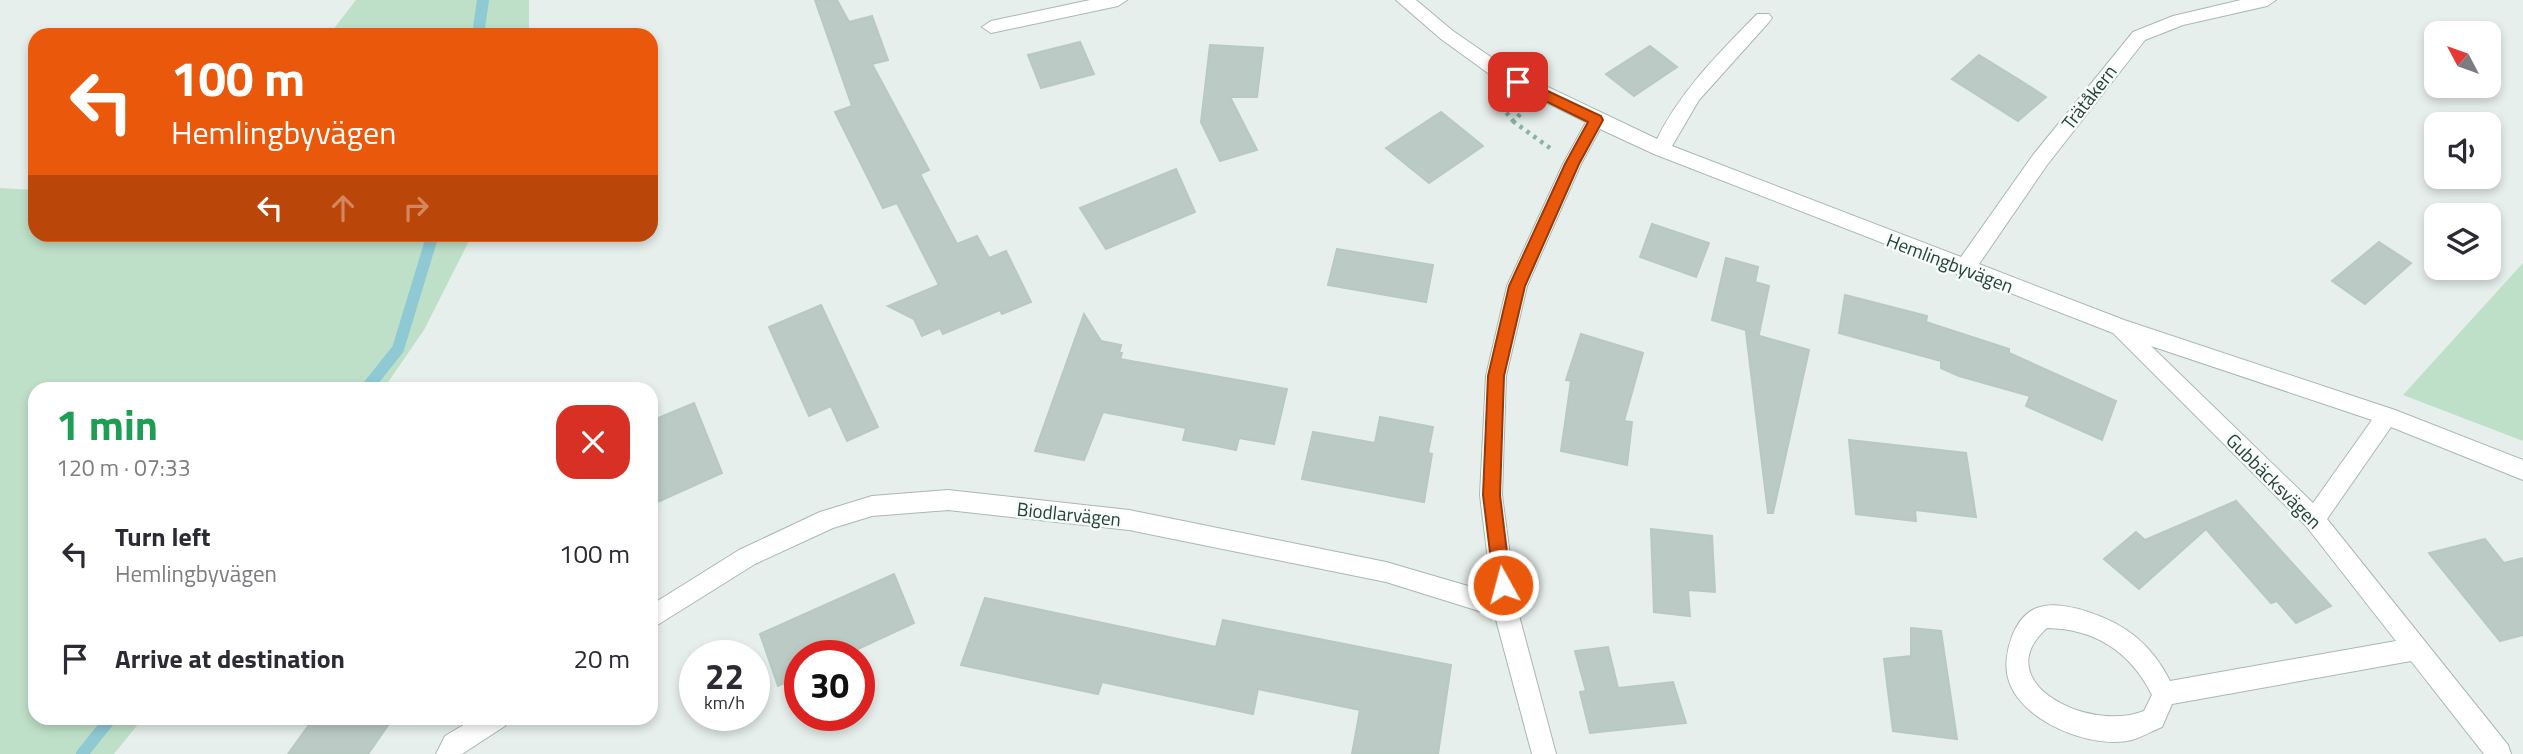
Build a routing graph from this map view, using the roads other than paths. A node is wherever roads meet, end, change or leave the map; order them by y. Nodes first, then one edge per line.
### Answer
1 (1118, 0) edge
2 (1405, 0) edge
3 (2267, 0) edge
4 (1763, 19) dead end
5 (991, 27) dead end
6 (1596, 120) junction
7 (1661, 149) junction
8 (1964, 269) junction
9 (2118, 326) junction
10 (2387, 416) junction
11 (2523, 470) edge
12 (2314, 519) junction
13 (1505, 608) junction
14 (658, 614) edge
15 (2416, 649) junction
16 (2164, 694) junction
17 (485, 725) edge
18 (448, 754) edge
19 (1544, 754) edge
20 (2499, 754) edge

1 - 5 street
2 - 6 street, Hemlingbyvägen
3 - 8 street, Trätåkern
4 - 7 street
6 - 7 street, Hemlingbyvägen
6 - 13 street
7 - 8 street, Hemlingbyvägen
8 - 9 street, Hemlingbyvägen
9 - 10 street, Hemlingbyvägen
9 - 12 street, Gubbäcksvägen
10 - 11 street, Hemlingbyvägen
10 - 12 street
12 - 15 street, Gubbäcksvägen
13 - 14 street, Biodlarvägen
13 - 19 street
15 - 16 street
15 - 20 street, Gubbäcksvägen
16 - 16 street
17 - 18 street

